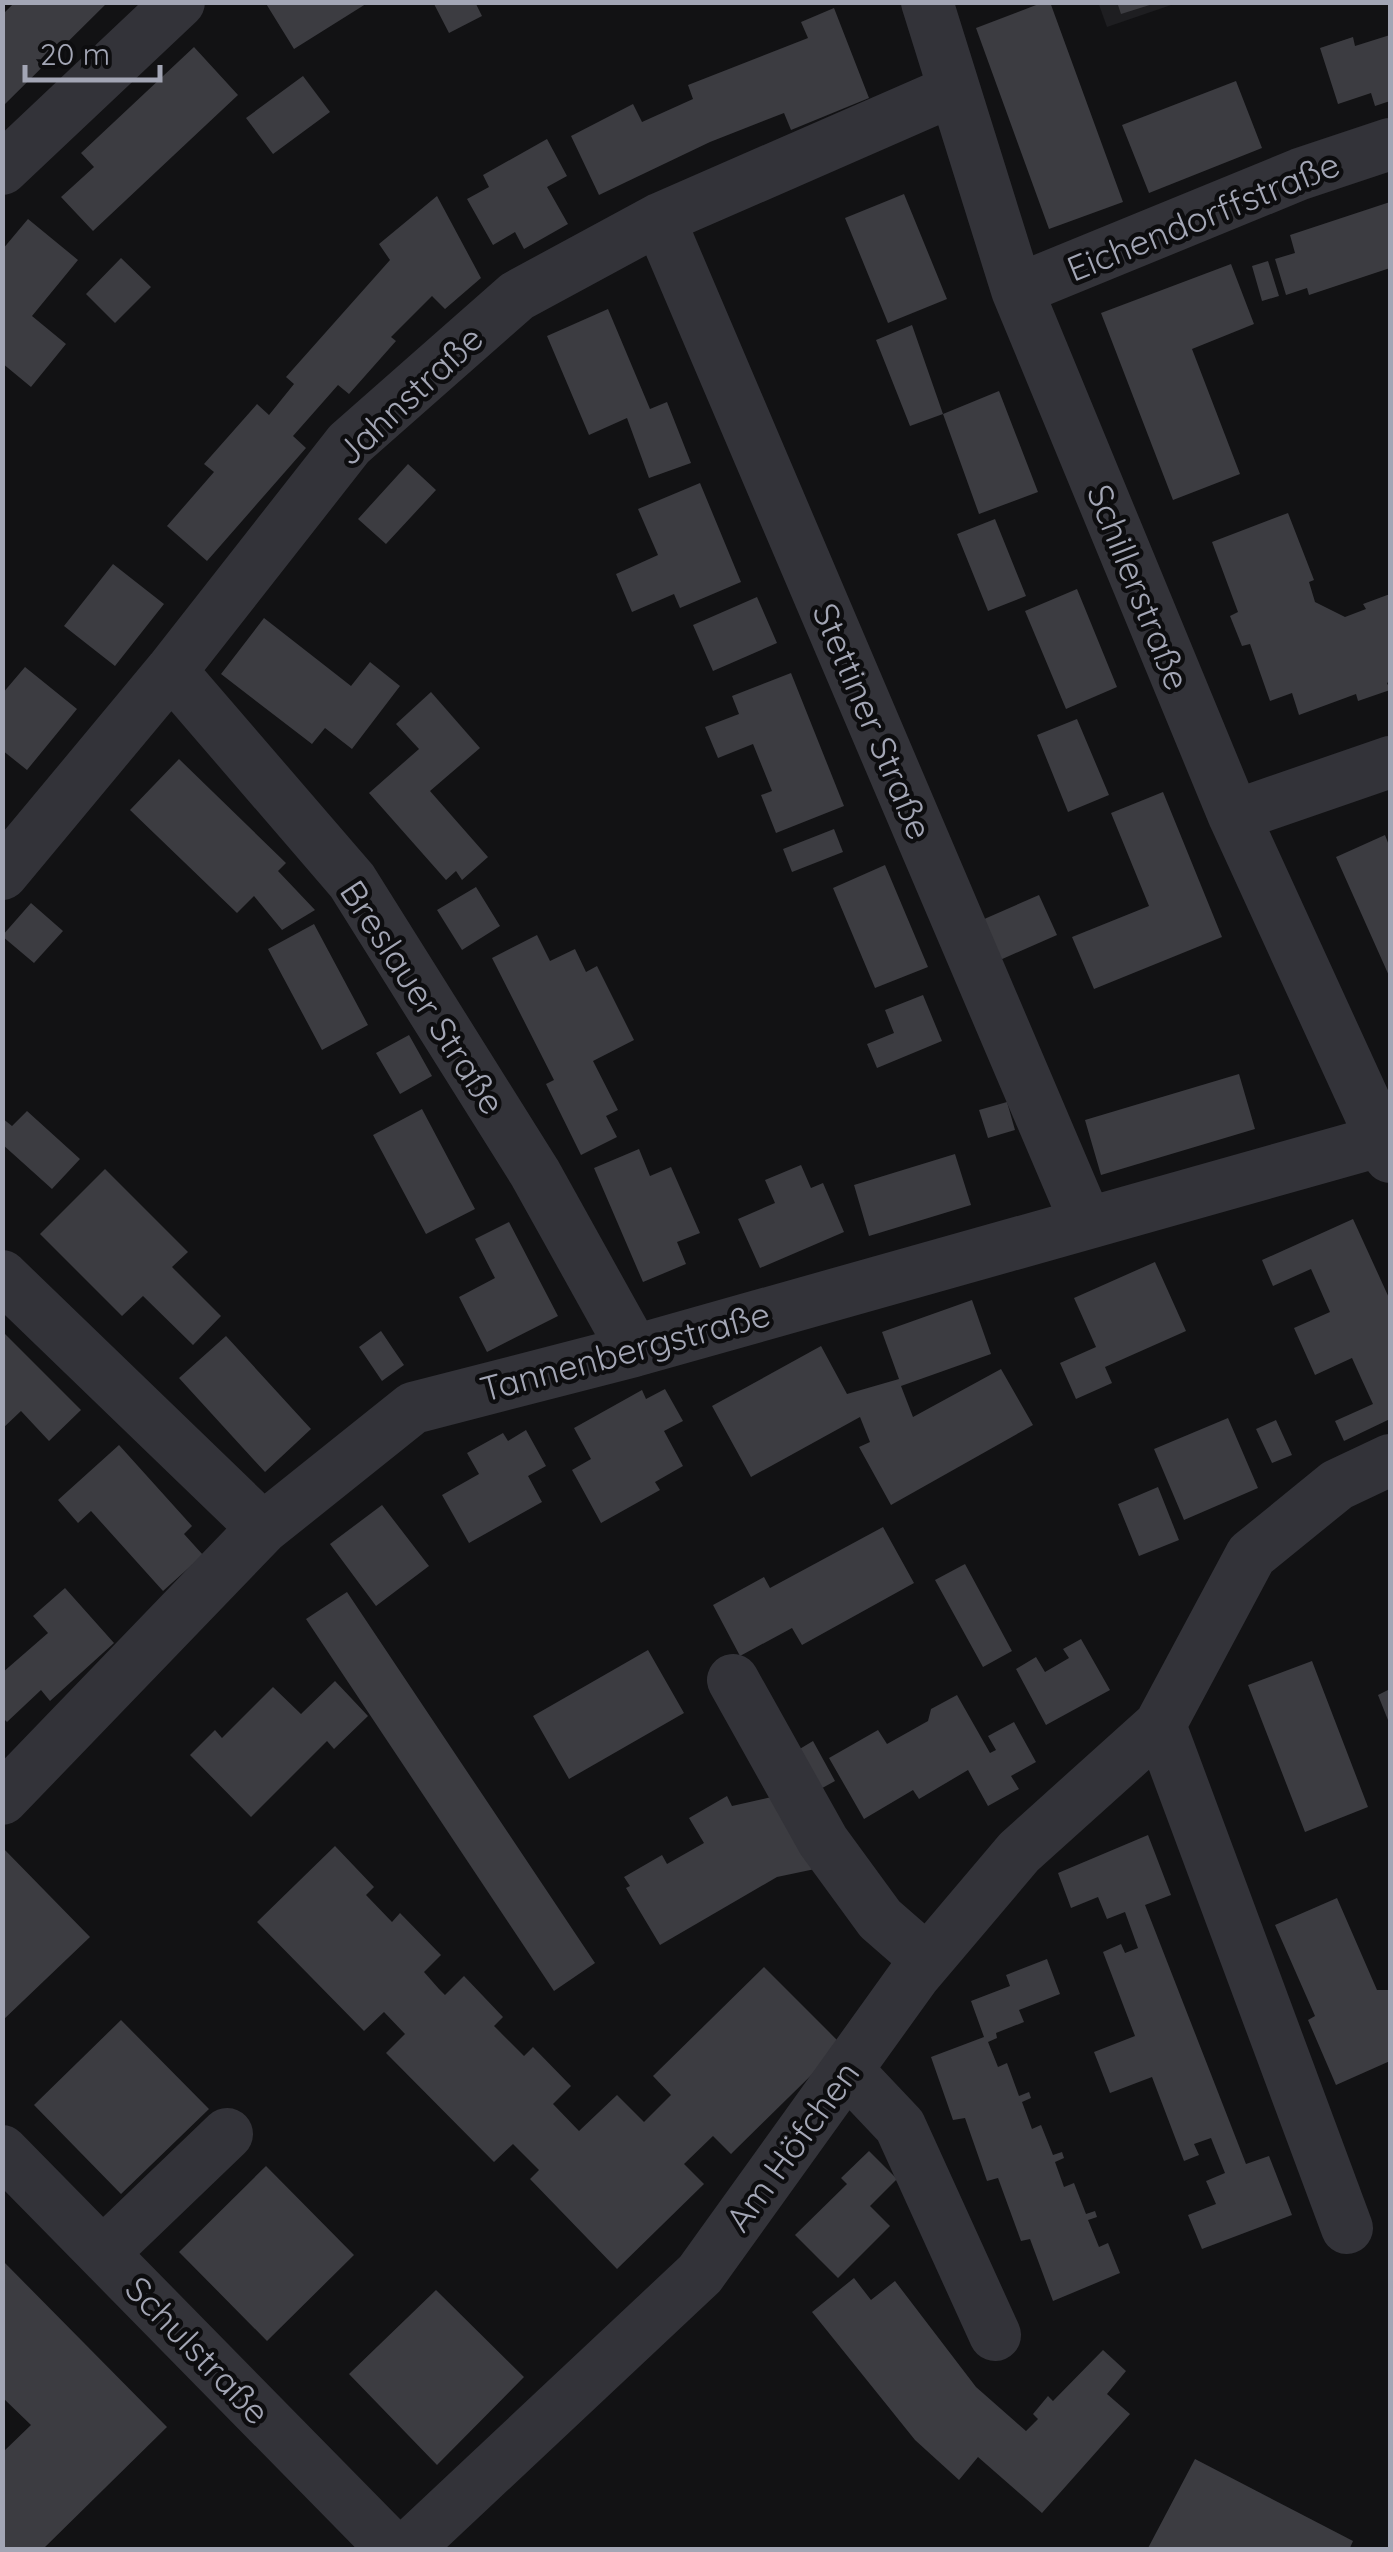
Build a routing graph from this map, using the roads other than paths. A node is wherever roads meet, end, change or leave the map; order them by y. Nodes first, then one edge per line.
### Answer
1 (180, 2) edge
2 (927, 2) edge
3 (952, 91) junction
4 (1390, 144) edge
5 (2, 169) edge
6 (659, 219) junction
7 (1017, 290) junction
8 (171, 672) junction
9 (1390, 762) edge
10 (1234, 816) junction
11 (2, 874) edge
12 (1387, 1148) edge
13 (1086, 1222) junction
14 (2, 1276) edge
15 (634, 1351) junction
16 (1390, 1460) edge
17 (264, 1528) junction
18 (733, 1680) dead end
19 (1160, 1724) junction
20 (2, 1799) edge
21 (928, 1960) junction
22 (847, 2070) junction
23 (227, 2134) dead end
24 (2, 2151) edge
25 (1346, 2228) dead end
26 (103, 2253) junction
27 (996, 2334) dead end
28 (394, 2550) edge
29 (406, 2550) edge

1 - 5 street
2 - 3 street, Schillerstraße
3 - 6 street, Jahnstraße
3 - 7 street, Schillerstraße
4 - 7 street, Eichendorffstraße
6 - 8 street, Jahnstraße
6 - 13 street, Stettiner Straße
7 - 10 street, Schillerstraße
8 - 11 street, Jahnstraße
8 - 15 street, Breslauer Straße
9 - 10 street
10 - 12 street, Schillerstraße
12 - 13 street, Tannenbergstraße
13 - 15 street, Tannenbergstraße
14 - 17 street
15 - 17 street, Tannenbergstraße
16 - 19 street, Am Höfchen
17 - 20 street, Tannenbergstraße
18 - 21 street
19 - 21 street, Am Höfchen
19 - 25 street
21 - 22 street, Am Höfchen
22 - 27 street
22 - 29 street, Am Höfchen
23 - 26 street
24 - 26 street, Schulstraße
26 - 28 street, Schulstraße

